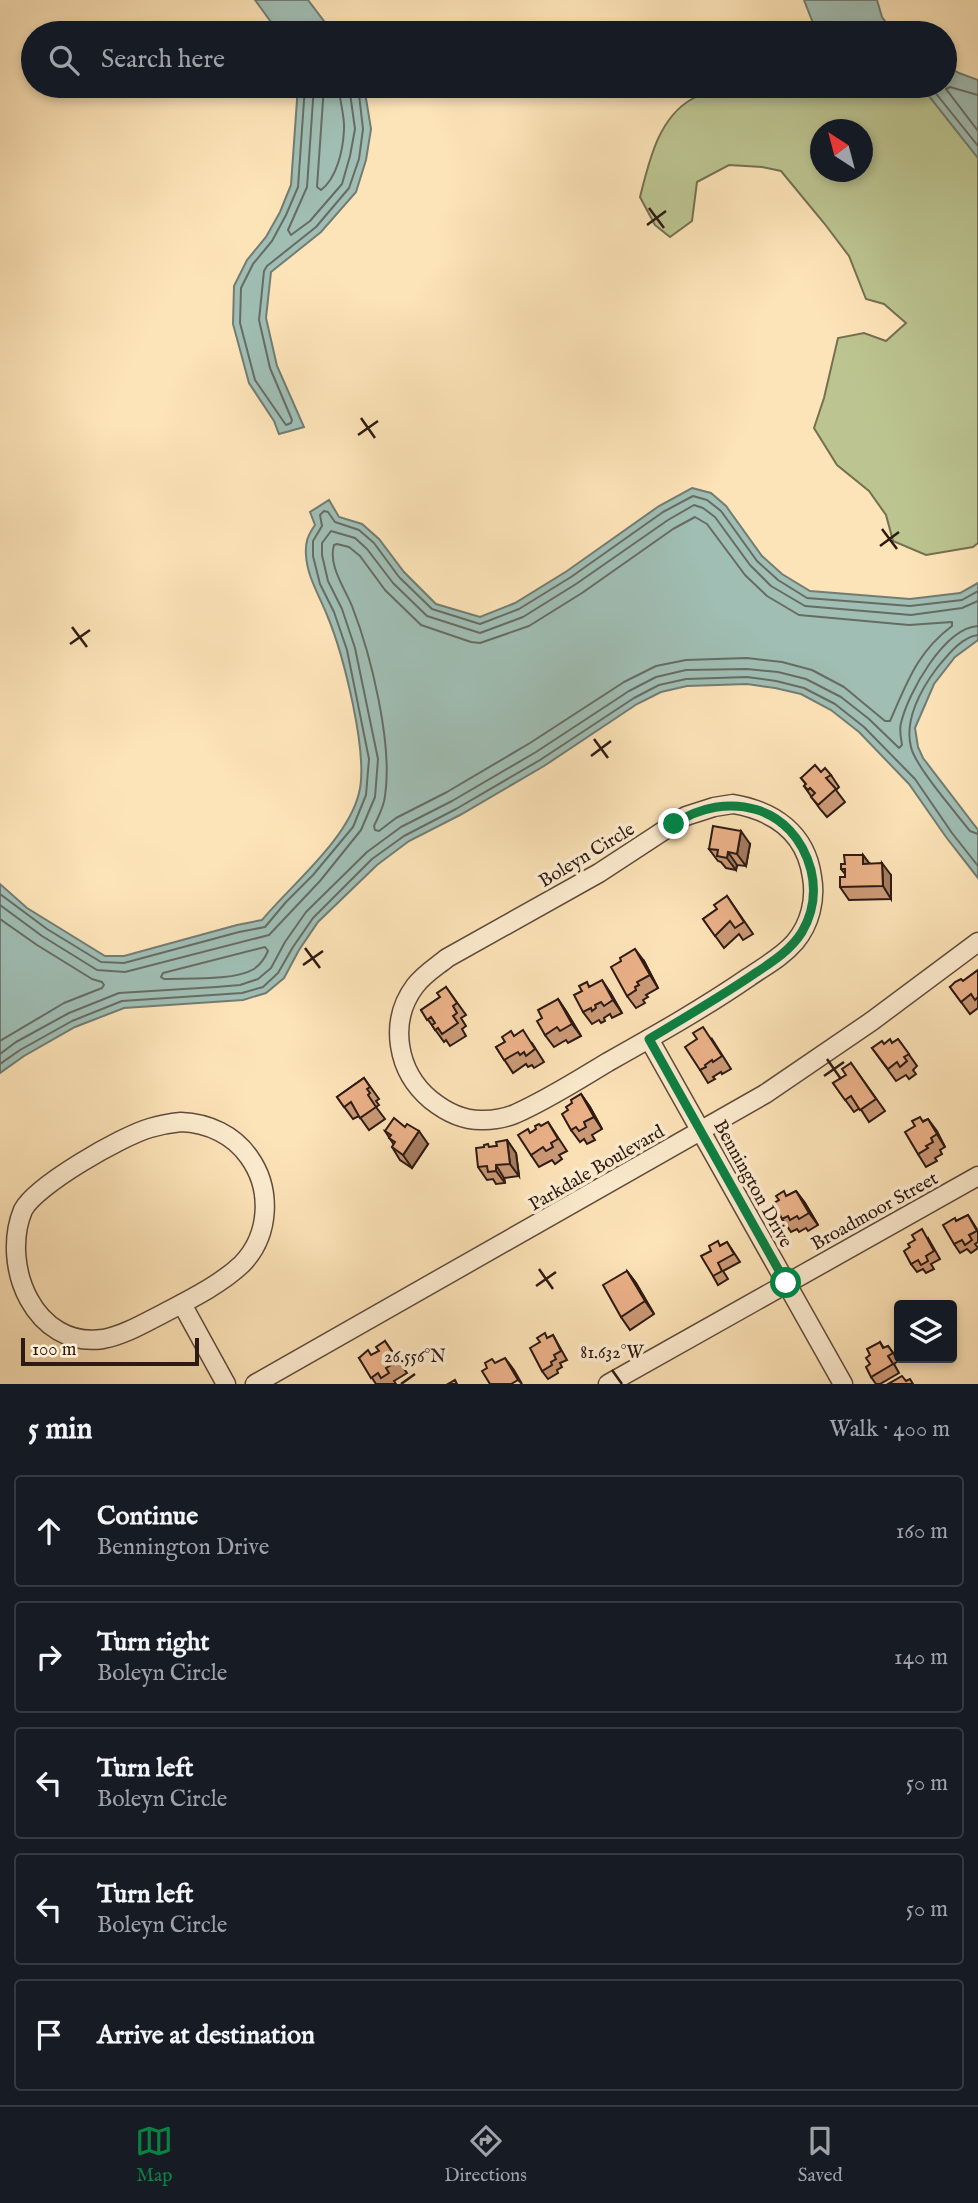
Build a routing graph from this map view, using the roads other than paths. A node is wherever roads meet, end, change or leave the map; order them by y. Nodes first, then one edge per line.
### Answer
1 (978, 942) edge
2 (649, 1039) junction
3 (701, 1131) junction
4 (978, 1176) edge
5 (786, 1283) junction
6 (182, 1304) junction
7 (226, 1384) edge
8 (255, 1384) edge
9 (608, 1384) edge
10 (843, 1384) edge

1 - 3 street, Parkdale Boulevard
2 - 2 street, Boleyn Circle
2 - 3 street, Bennington Drive
3 - 5 street, Bennington Drive
3 - 8 street, Parkdale Boulevard
4 - 5 street, Broadmoor Street
5 - 9 street, Broadmoor Street
5 - 10 street, Bennington Drive
6 - 6 street
6 - 7 street

